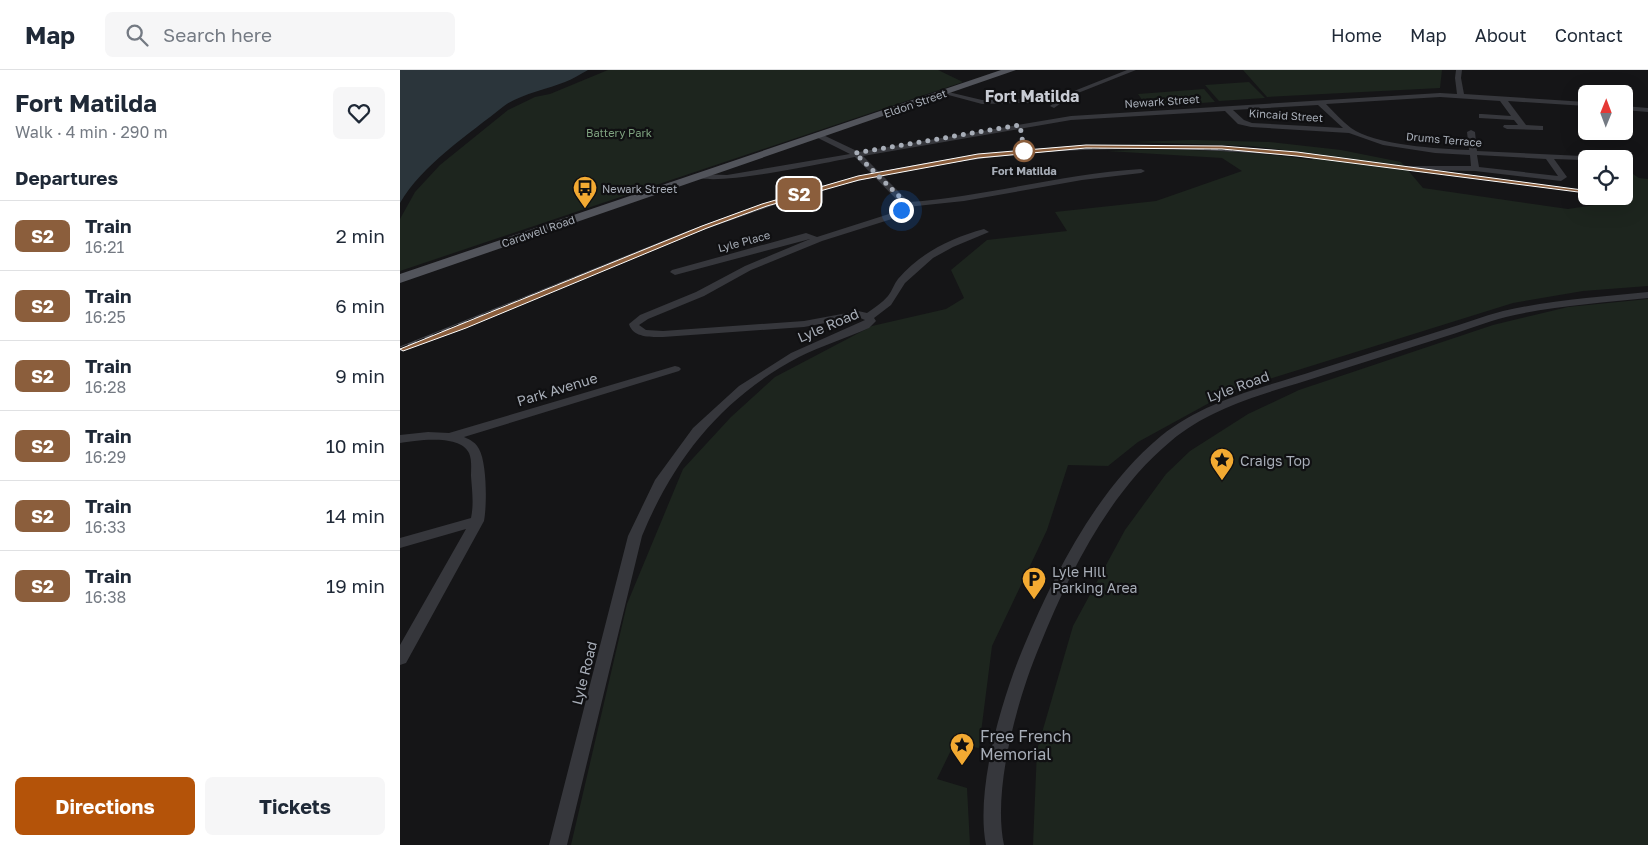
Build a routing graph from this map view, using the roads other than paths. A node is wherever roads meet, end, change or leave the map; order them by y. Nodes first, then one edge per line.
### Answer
1 (1011, 70) edge
2 (1133, 70) edge
3 (1459, 70) edge
4 (944, 93) junction
5 (1461, 96) junction
6 (1502, 98) junction
7 (1059, 100) junction
8 (1318, 102) junction
9 (1578, 103) edge
10 (1227, 108) junction
11 (1633, 109) edge
12 (1648, 110) edge
13 (1482, 116) dead end
14 (1516, 118) junction
15 (1046, 120) junction
16 (1507, 127) dead end
17 (1523, 127) junction
18 (1540, 128) dead end
19 (1350, 131) junction
20 (1471, 132) dead end
21 (819, 135) junction
22 (855, 153) junction
23 (1474, 153) junction
24 (1549, 156) junction
25 (1578, 158) edge
26 (1412, 168) dead end
27 (1475, 169) junction
28 (718, 170) junction
29 (1141, 171) dead end
30 (742, 173) junction
31 (699, 176) junction
32 (905, 205) junction
33 (984, 232) dead end
34 (819, 239) junction
35 (675, 272) dead end
36 (400, 278) edge
37 (1648, 295) edge
38 (869, 317) junction
39 (675, 369) dead end
40 (448, 437) junction
41 (400, 439) edge
42 (477, 521) junction
43 (400, 543) edge
44 (400, 659) edge
45 (558, 845) edge
46 (995, 845) edge

1 - 4 main road, Eldon Street
2 - 7 street
3 - 5 street
4 - 7 street
4 - 21 main road, Eldon Street
5 - 6 street, Newark Street
5 - 8 street, Newark Street
6 - 9 street, Newark Street
6 - 14 street
7 - 15 street
8 - 10 street, Newark Street
8 - 19 street, Drums Terrace
10 - 15 street, Newark Street
10 - 19 street, Kincaid Street
11 - 12 street
13 - 14 street
14 - 17 street
15 - 22 street, Newark Street
16 - 17 street
17 - 18 street
19 - 23 street, Drums Terrace
20 - 23 street
21 - 22 street
21 - 28 main road, Cardwell Road
22 - 30 street, Newark Street
22 - 32 street
23 - 24 street, Drums Terrace
23 - 27 street
24 - 25 street, Drums Terrace
24 - 27 street
26 - 27 street
28 - 30 street, Newark Street
28 - 31 main road, Cardwell Road
29 - 32 street
30 - 31 street, Newark Street
31 - 36 main road, Cardwell Road
32 - 34 street, Lyle Road
33 - 38 street
34 - 35 street, Lyle Place
34 - 38 street, Lyle Road
37 - 46 street, Lyle Road
38 - 45 street, Lyle Road
39 - 40 street, Park Avenue
40 - 41 street
40 - 42 street
42 - 43 street
42 - 44 street

